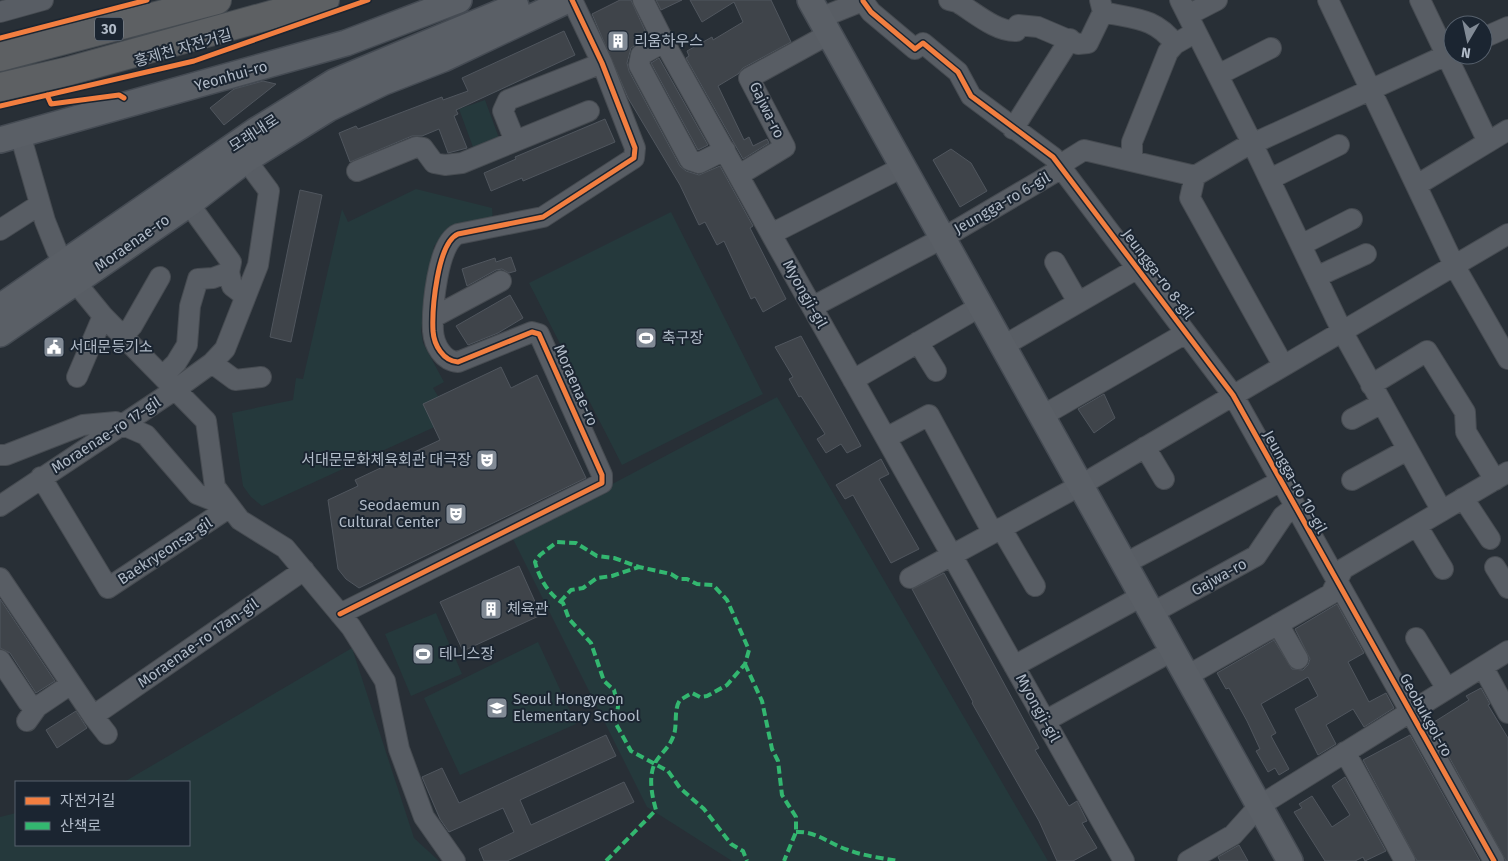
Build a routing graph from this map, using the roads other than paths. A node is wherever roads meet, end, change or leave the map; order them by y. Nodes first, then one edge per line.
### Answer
1 (43, 0) edge
2 (217, 0) edge
3 (325, 0) edge
4 (459, 0) edge
5 (531, 0) edge
6 (570, 0) edge
7 (644, 0) edge
8 (864, 0) edge
9 (949, 0) edge
10 (1217, 0) edge
11 (1420, 0) edge
12 (1336, 3) edge
13 (507, 6) edge
14 (1102, 6) edge
15 (0, 12) edge
16 (1188, 16) edge
17 (820, 17) edge
18 (1508, 27) edge
19 (1493, 34) edge
20 (1070, 39) junction
21 (664, 42) junction
22 (1443, 43) edge
23 (1174, 44) junction
24 (1271, 48) dead end
25 (0, 57) edge
26 (1443, 57) edge
27 (602, 62) junction
28 (1454, 65) edge
29 (1218, 75) junction
30 (0, 87) edge
31 (1371, 89) junction
32 (589, 111) dead end
33 (1013, 129) junction
34 (1508, 130) edge
35 (10, 137) edge
36 (515, 141) junction
37 (1488, 142) junction
38 (1252, 143) junction
39 (1339, 146) dead end
40 (725, 150) junction
41 (246, 160) junction
42 (1132, 161) junction
43 (903, 166) junction
44 (1062, 168) junction
45 (357, 171) dead end
46 (739, 176) junction
47 (1195, 176) junction
48 (1270, 179) junction
49 (1416, 185) junction
50 (189, 204) junction
51 (40, 205) junction
52 (1352, 219) dead end
53 (0, 230) edge
54 (771, 234) junction
55 (1508, 234) edge
56 (942, 238) junction
57 (1300, 245) junction
58 (1366, 254) dead end
59 (1055, 262) dead end
60 (1454, 265) junction
61 (1138, 268) junction
62 (229, 272) junction
63 (70, 273) junction
64 (160, 277) dead end
65 (1316, 277) junction
66 (501, 280) dead end
67 (245, 296) junction
68 (1078, 302) junction
69 (981, 306) junction
70 (0, 307) edge
71 (812, 307) junction
72 (103, 316) junction
73 (434, 317) junction
74 (1342, 331) junction
75 (1186, 333) junction
76 (0, 334) edge
77 (123, 336) junction
78 (918, 342) junction
79 (1003, 346) junction
80 (1508, 359) edge
81 (212, 363) junction
82 (1284, 365) junction
83 (936, 371) dead end
84 (261, 376) dead end
85 (77, 377) dead end
86 (853, 380) junction
87 (170, 382) junction
88 (1371, 385) junction
89 (1233, 395) junction
90 (1382, 403) junction
91 (1042, 416) junction
92 (1352, 419) dead end
93 (123, 426) junction
94 (886, 438) junction
95 (1145, 447) junction
96 (1408, 450) junction
97 (0, 455) edge
98 (1501, 476) edge
99 (41, 477) junction
100 (1164, 479) dead end
101 (1352, 480) dead end
102 (1280, 481) junction
103 (1081, 485) junction
104 (1463, 498) junction
105 (0, 506) edge
106 (230, 507) junction
107 (1295, 507) junction
108 (1442, 511) junction
109 (1417, 526) junction
110 (997, 531) junction
111 (1490, 539) dead end
112 (952, 555) junction
113 (1124, 564) junction
114 (1495, 566) dead end
115 (1443, 569) dead end
116 (304, 570) junction
117 (0, 578) edge
118 (910, 578) dead end
119 (1336, 581) junction
120 (1035, 586) dead end
121 (1508, 588) edge
122 (1147, 605) junction
123 (340, 614) junction
124 (1278, 624) junction
125 (1416, 638) dead end
126 (1172, 651) junction
127 (1508, 651) edge
128 (1298, 659) dead end
129 (0, 660) edge
130 (1014, 666) junction
131 (1483, 667) junction
132 (1187, 676) junction
133 (71, 684) junction
134 (1447, 689) junction
135 (1508, 711) edge
136 (1410, 712) junction
137 (93, 716) junction
138 (1045, 721) junction
139 (108, 734) dead end
140 (1345, 752) junction
141 (1259, 806) junction
142 (1201, 858) edge
143 (455, 861) edge
144 (1124, 861) edge
145 (1290, 861) edge
146 (1405, 861) edge
147 (1494, 861) edge

1 - 15 street
2 - 25 highway, 30
3 - 30 highway, 30
4 - 35 main road, Yeonhui-ro
5 - 13 main road, 모래내로
6 - 27 street, Moraenae-ro
6 - 41 main road, Moraenae-ro
7 - 21 street, Myongji-gil
8 - 17 street
8 - 33 street, Jeungga-ro 6-gil
9 - 20 street
10 - 16 street
11 - 22 street
12 - 31 street
13 - 63 main road, 모래내로
14 - 20 street
14 - 23 street
16 - 23 street
16 - 29 street
17 - 43 main road
17 - 46 street, Gajwa-ro
18 - 19 street
20 - 33 street
21 - 40 street, Myongji-gil
21 - 40 street
23 - 42 street
24 - 29 street
26 - 31 street
27 - 36 street
27 - 73 street, Moraenae-ro
28 - 37 street
29 - 38 street
31 - 38 street
31 - 49 street
32 - 36 street
33 - 44 street, Jeungga-ro 6-gil
34 - 37 street
35 - 51 street
36 - 45 street
37 - 49 street
38 - 47 street
38 - 48 street
39 - 48 street
40 - 46 street, Myongji-gil
41 - 50 main road, Moraenae-ro
41 - 67 street, Moraenae-ro 17-gil
42 - 44 street, Jeungga-ro 6-gil
42 - 47 street, Jeungga-ro 6-gil
43 - 54 street
43 - 56 main road
44 - 56 street, Jeungga-ro 6-gil
44 - 61 street, Jeungga-ro 8-gil
46 - 54 street, Myongji-gil
47 - 82 street
48 - 57 street
49 - 60 street
50 - 62 street
50 - 63 main road, Moraenae-ro
51 - 53 street
51 - 63 street
52 - 57 street
54 - 71 street, Myongji-gil
55 - 60 street
56 - 69 main road
56 - 71 street
57 - 65 street
58 - 65 street
59 - 68 street
60 - 74 street
60 - 80 street
61 - 68 street
61 - 75 street, Jeungga-ro 8-gil
62 - 67 street
62 - 87 street
63 - 70 main road, 모래내로
63 - 72 street
63 - 76 main road, Moraenae-ro
64 - 77 street
65 - 74 street
66 - 73 street
67 - 81 street, Moraenae-ro 17-gil
68 - 79 street
69 - 78 street
69 - 79 main road
71 - 86 street, Myongji-gil
72 - 77 street
72 - 85 street
73 - 123 street, Moraenae-ro
74 - 82 street
74 - 88 street
75 - 89 street, Jeungga-ro 8-gil
75 - 91 street
77 - 87 street
78 - 83 street
78 - 86 street
79 - 91 main road
81 - 84 street
81 - 87 street, Moraenae-ro 17-gil
82 - 89 street
86 - 94 street, Myongji-gil
87 - 93 street, Moraenae-ro 17-gil
87 - 106 street
88 - 90 street
88 - 98 street
89 - 95 street
89 - 102 street, Jeungga-ro 10-gil
90 - 92 street
90 - 96 street
91 - 103 main road
93 - 97 street
93 - 99 street, Moraenae-ro 17-gil
93 - 106 street
94 - 110 street
94 - 112 street, Myongji-gil
95 - 100 street
95 - 103 street
96 - 101 street
96 - 108 street
98 - 104 street
99 - 105 street, Moraenae-ro 17-gil
99 - 106 street, Baekryeonsa-gil
102 - 107 street, Jeungga-ro 10-gil
102 - 113 street
103 - 110 street
103 - 113 main road
104 - 108 street
104 - 111 street
106 - 116 street
107 - 119 street, Jeungga-ro 10-gil
107 - 122 street, Gajwa-ro
108 - 109 street
109 - 115 street
109 - 119 street
110 - 112 street
110 - 120 street
112 - 118 street
112 - 130 street, Myongji-gil
113 - 122 main road
114 - 121 street
116 - 123 street
116 - 137 street, Moraenae-ro 17an-gil
117 - 133 street
119 - 124 street
119 - 136 street, Geobukgol-ro
122 - 126 main road
122 - 130 street, Gajwa-ro
123 - 143 street
124 - 128 street
124 - 132 street
125 - 134 street, Geobukgol-ro
126 - 132 main road
126 - 138 street
127 - 131 street, Geobukgol-ro
129 - 133 street
130 - 138 street, Myongji-gil
131 - 134 street, Geobukgol-ro
131 - 135 street
132 - 141 main road
133 - 137 street
134 - 136 street, Geobukgol-ro
136 - 140 street, Geobukgol-ro
136 - 147 street, Geobukgol-ro
137 - 139 street
138 - 144 street, Myongji-gil
140 - 141 street, Geobukgol-ro
140 - 146 street
141 - 142 street
141 - 145 main road

